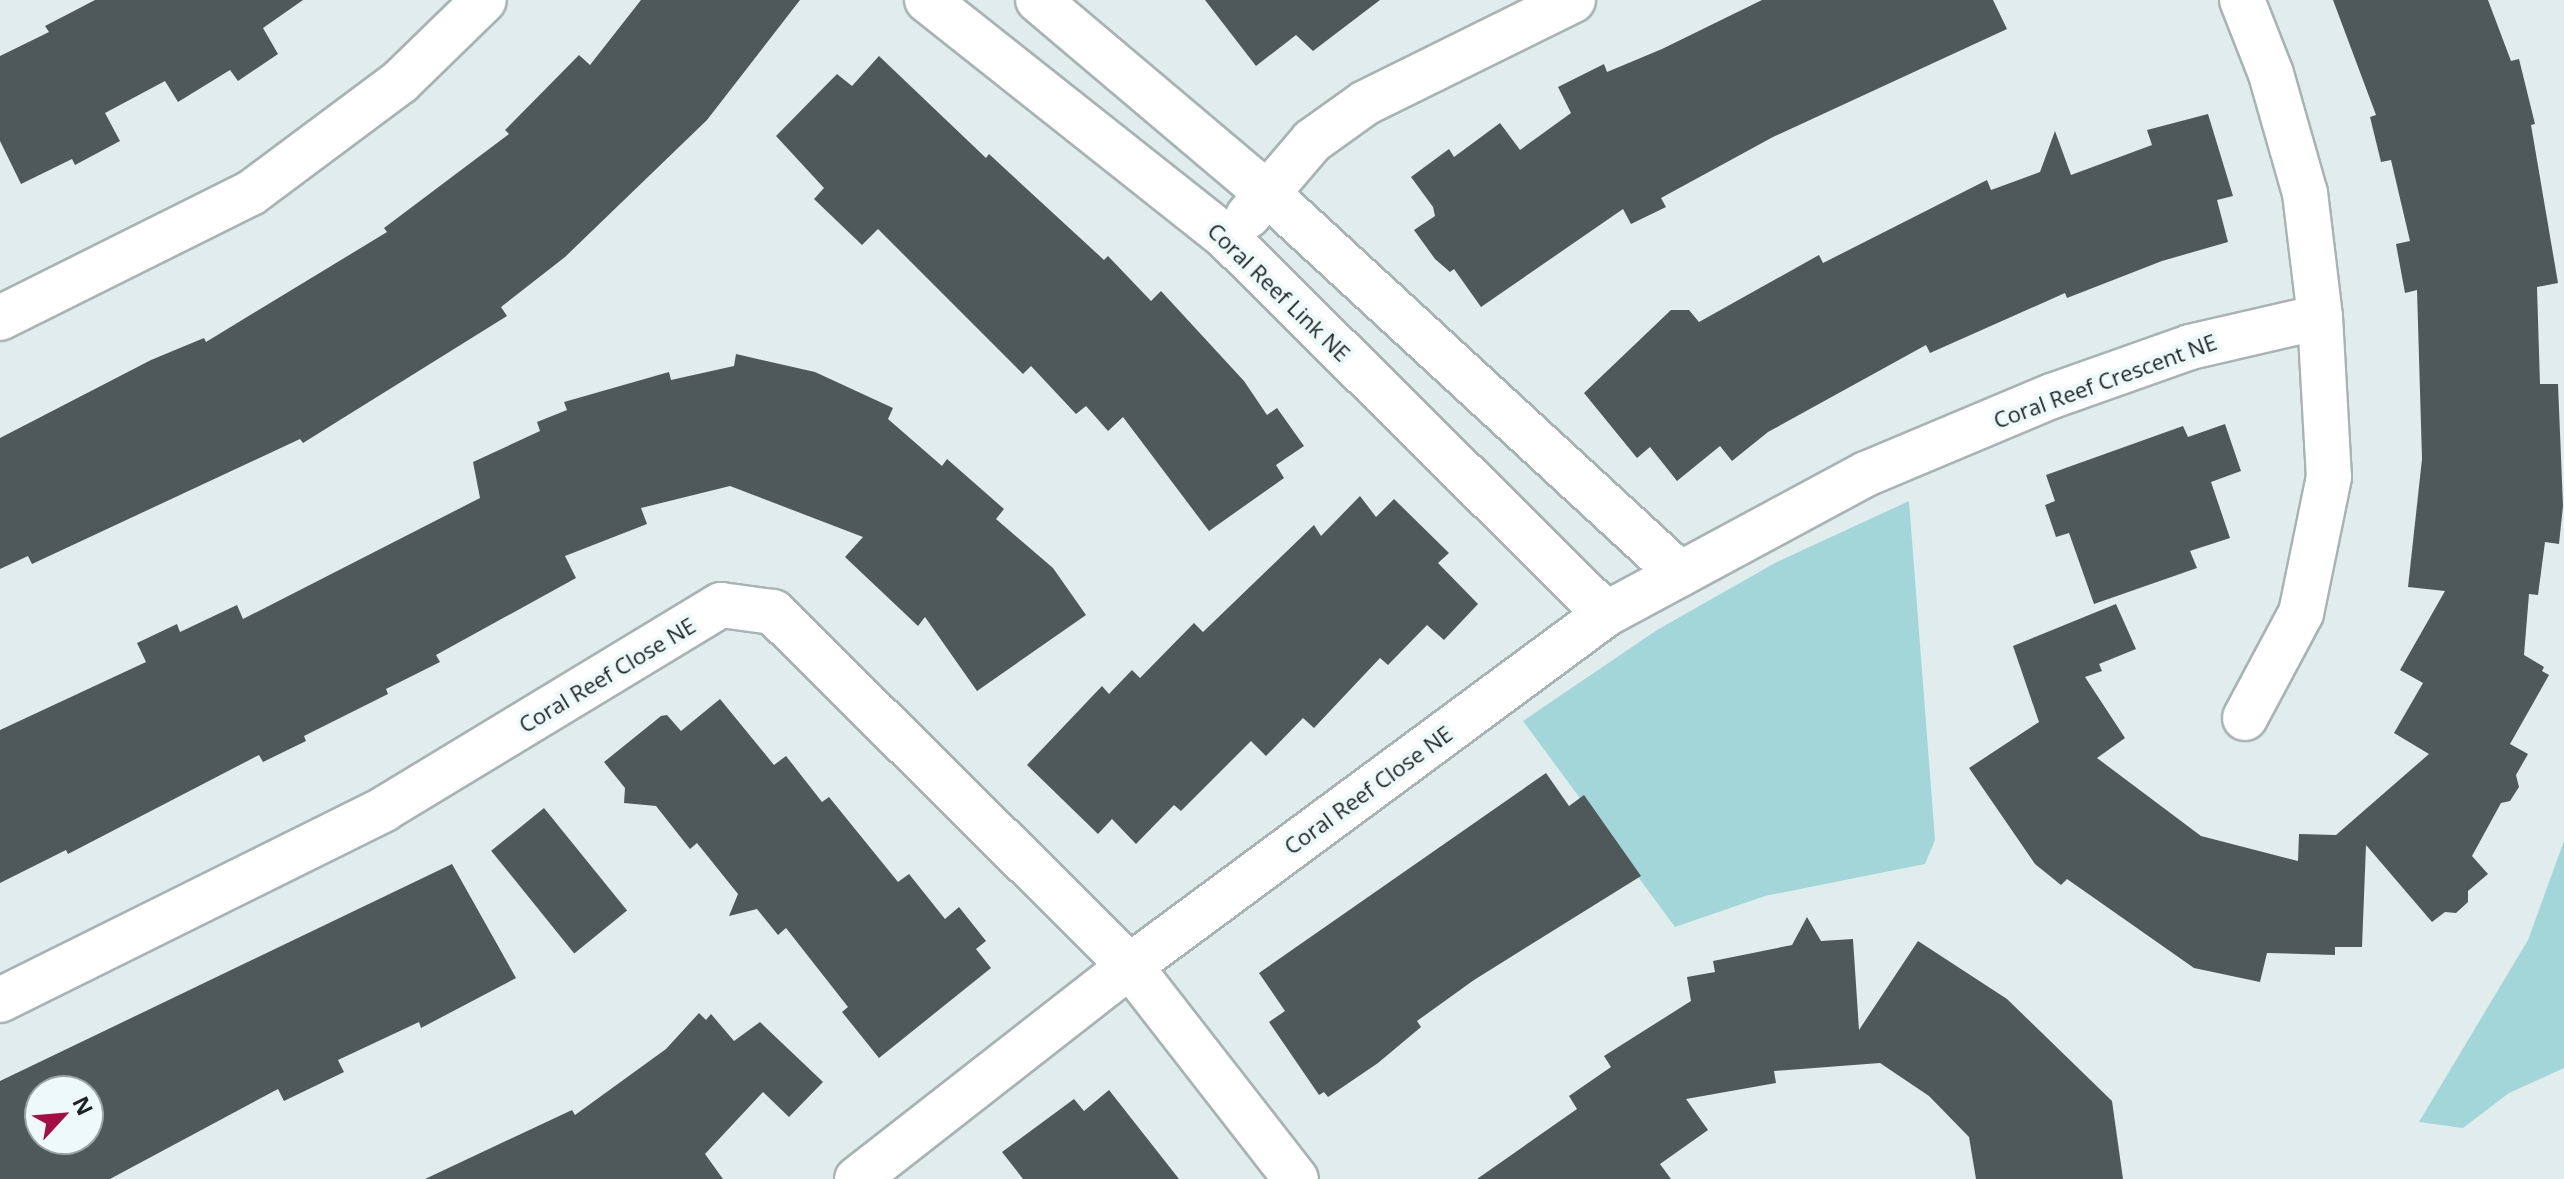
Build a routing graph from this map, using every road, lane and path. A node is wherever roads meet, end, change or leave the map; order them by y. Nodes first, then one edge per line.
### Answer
1 (484, 0) edge
2 (927, 0) edge
3 (1038, 0) edge
4 (1573, 0) edge
5 (2242, 0) edge
6 (1269, 195) junction
7 (1226, 237) junction
8 (2320, 317) junction
9 (0, 318) edge
10 (1680, 574) junction
11 (1606, 614) junction
12 (2245, 718) dead end
13 (1130, 966) junction
14 (0, 1000) edge
15 (857, 1179) edge
16 (1296, 1179) edge

1 - 9 street
2 - 7 street, Coral Reef Link NE
3 - 6 street
4 - 6 street
5 - 8 street
6 - 7 street
6 - 10 street
7 - 11 street, Coral Reef Link NE
8 - 10 street, Coral Reef Crescent NE
8 - 12 street
10 - 11 street, Coral Reef Crescent NE
11 - 13 street, Coral Reef Close NE
13 - 14 street, Coral Reef Close NE
13 - 15 street, Coral Reef Close NE
13 - 16 street

